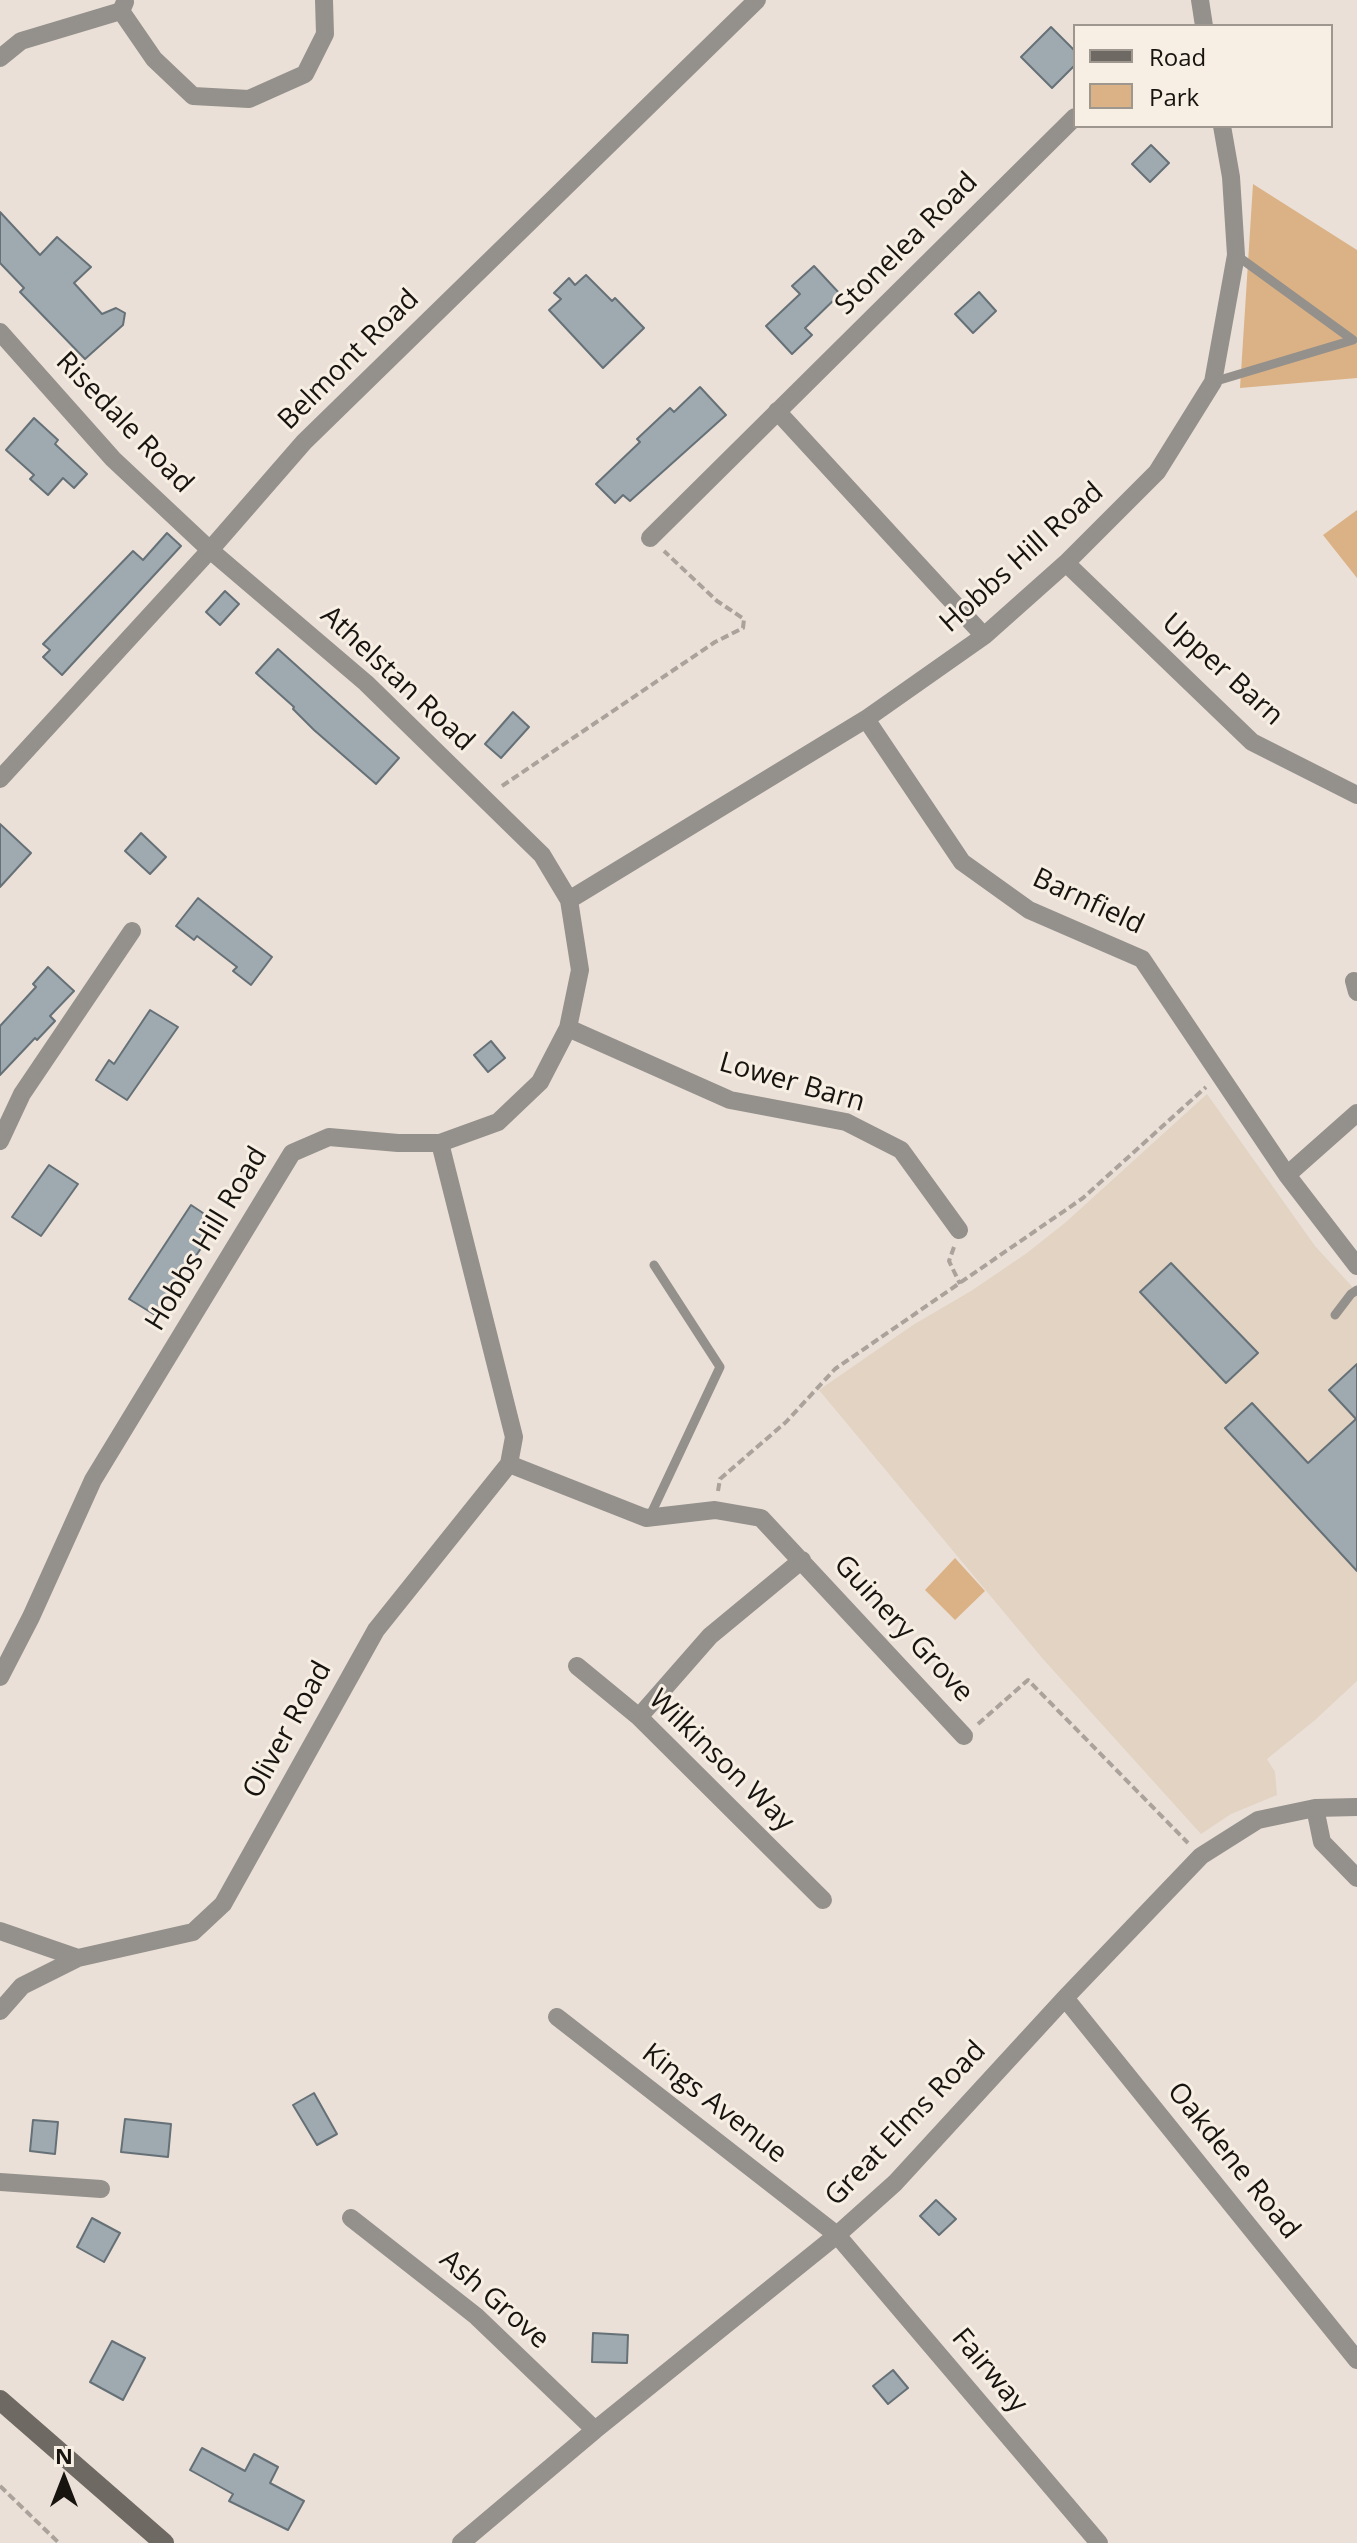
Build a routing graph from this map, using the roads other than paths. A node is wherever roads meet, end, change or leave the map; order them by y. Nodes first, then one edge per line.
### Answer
1 (324, 0) edge
2 (757, 0) edge
3 (1200, 0) edge
4 (123, 6) edge
5 (1204, 24) edge
6 (0, 58) edge
7 (1073, 119) edge
8 (1222, 128) edge
9 (1236, 255) junction
10 (0, 332) edge
11 (1213, 382) junction
12 (777, 411) junction
13 (650, 538) road end
14 (210, 550) junction
15 (1066, 563) junction
16 (984, 636) junction
17 (866, 719) junction
18 (0, 779) edge
19 (1357, 795) edge
20 (542, 855) joint
21 (569, 900) junction
22 (132, 931) dead end
23 (568, 1028) junction
24 (1357, 1113) edge
25 (0, 1141) edge
26 (440, 1143) junction
27 (1287, 1175) junction
28 (959, 1230) road end
29 (654, 1265) dead end
30 (1357, 1266) edge
31 (1357, 1290) edge
32 (1335, 1315) dead end
33 (509, 1464) junction
34 (649, 1518) junction
35 (802, 1560) junction
36 (577, 1666) dead end
37 (0, 1677) edge
38 (639, 1717) junction
39 (964, 1736) road end
40 (1357, 1807) edge
41 (1315, 1808) junction
42 (1357, 1878) edge
43 (823, 1900) dead end
44 (0, 1931) edge
45 (78, 1958) junction
46 (1065, 1998) junction
47 (0, 2011) edge
48 (557, 2017) dead end
49 (0, 2182) edge
50 (101, 2189) dead end
51 (351, 2218) dead end
52 (837, 2235) junction
53 (1357, 2360) edge
54 (0, 2400) edge
55 (595, 2430) junction
56 (164, 2543) edge
57 (461, 2543) edge
58 (1099, 2543) edge

1 - 4 street
2 - 14 street, Belmont Road
3 - 5 street
4 - 6 street
7 - 12 street, Stonelea Road
8 - 9 street, Hobbs Hill Road
9 - 11 street, Hobbs Hill Road
9 - 11 lane
10 - 14 street, Risedale Road
11 - 15 street, Hobbs Hill Road
12 - 13 street, Stonelea Road
12 - 16 street
14 - 18 street, Belmont Road
14 - 20 street, Athelstan Road
15 - 16 street, Hobbs Hill Road
15 - 19 street, Upper Barn
16 - 17 street, Hobbs Hill Road
17 - 21 street, Hobbs Hill Road
17 - 27 street, Barnfield
20 - 21 street, Hobbs Hill Road
21 - 23 street, Hobbs Hill Road
22 - 25 street
23 - 26 street, Hobbs Hill Road
23 - 28 street, Lower Barn
24 - 27 street
26 - 33 street
26 - 37 street, Hobbs Hill Road
27 - 30 street, Barnfield
29 - 34 lane
31 - 32 lane
33 - 34 street
33 - 45 street, Oliver Road
34 - 35 street, Guinery Grove
35 - 38 street, Guinery Grove
35 - 39 street, Guinery Grove
36 - 38 street, Wilkinson Way
38 - 43 street, Wilkinson Way
40 - 41 street, Great Elms Road
41 - 42 street
41 - 46 street, Great Elms Road
44 - 45 street
45 - 47 street, Oliver Road
46 - 52 street, Great Elms Road
46 - 53 street, Oakdene Road
48 - 52 street, Kings Avenue
49 - 50 street
51 - 55 street, Ash Grove
52 - 55 street, Great Elms Road
52 - 58 street, Fairway
54 - 56 street
55 - 57 street, Great Elms Road

